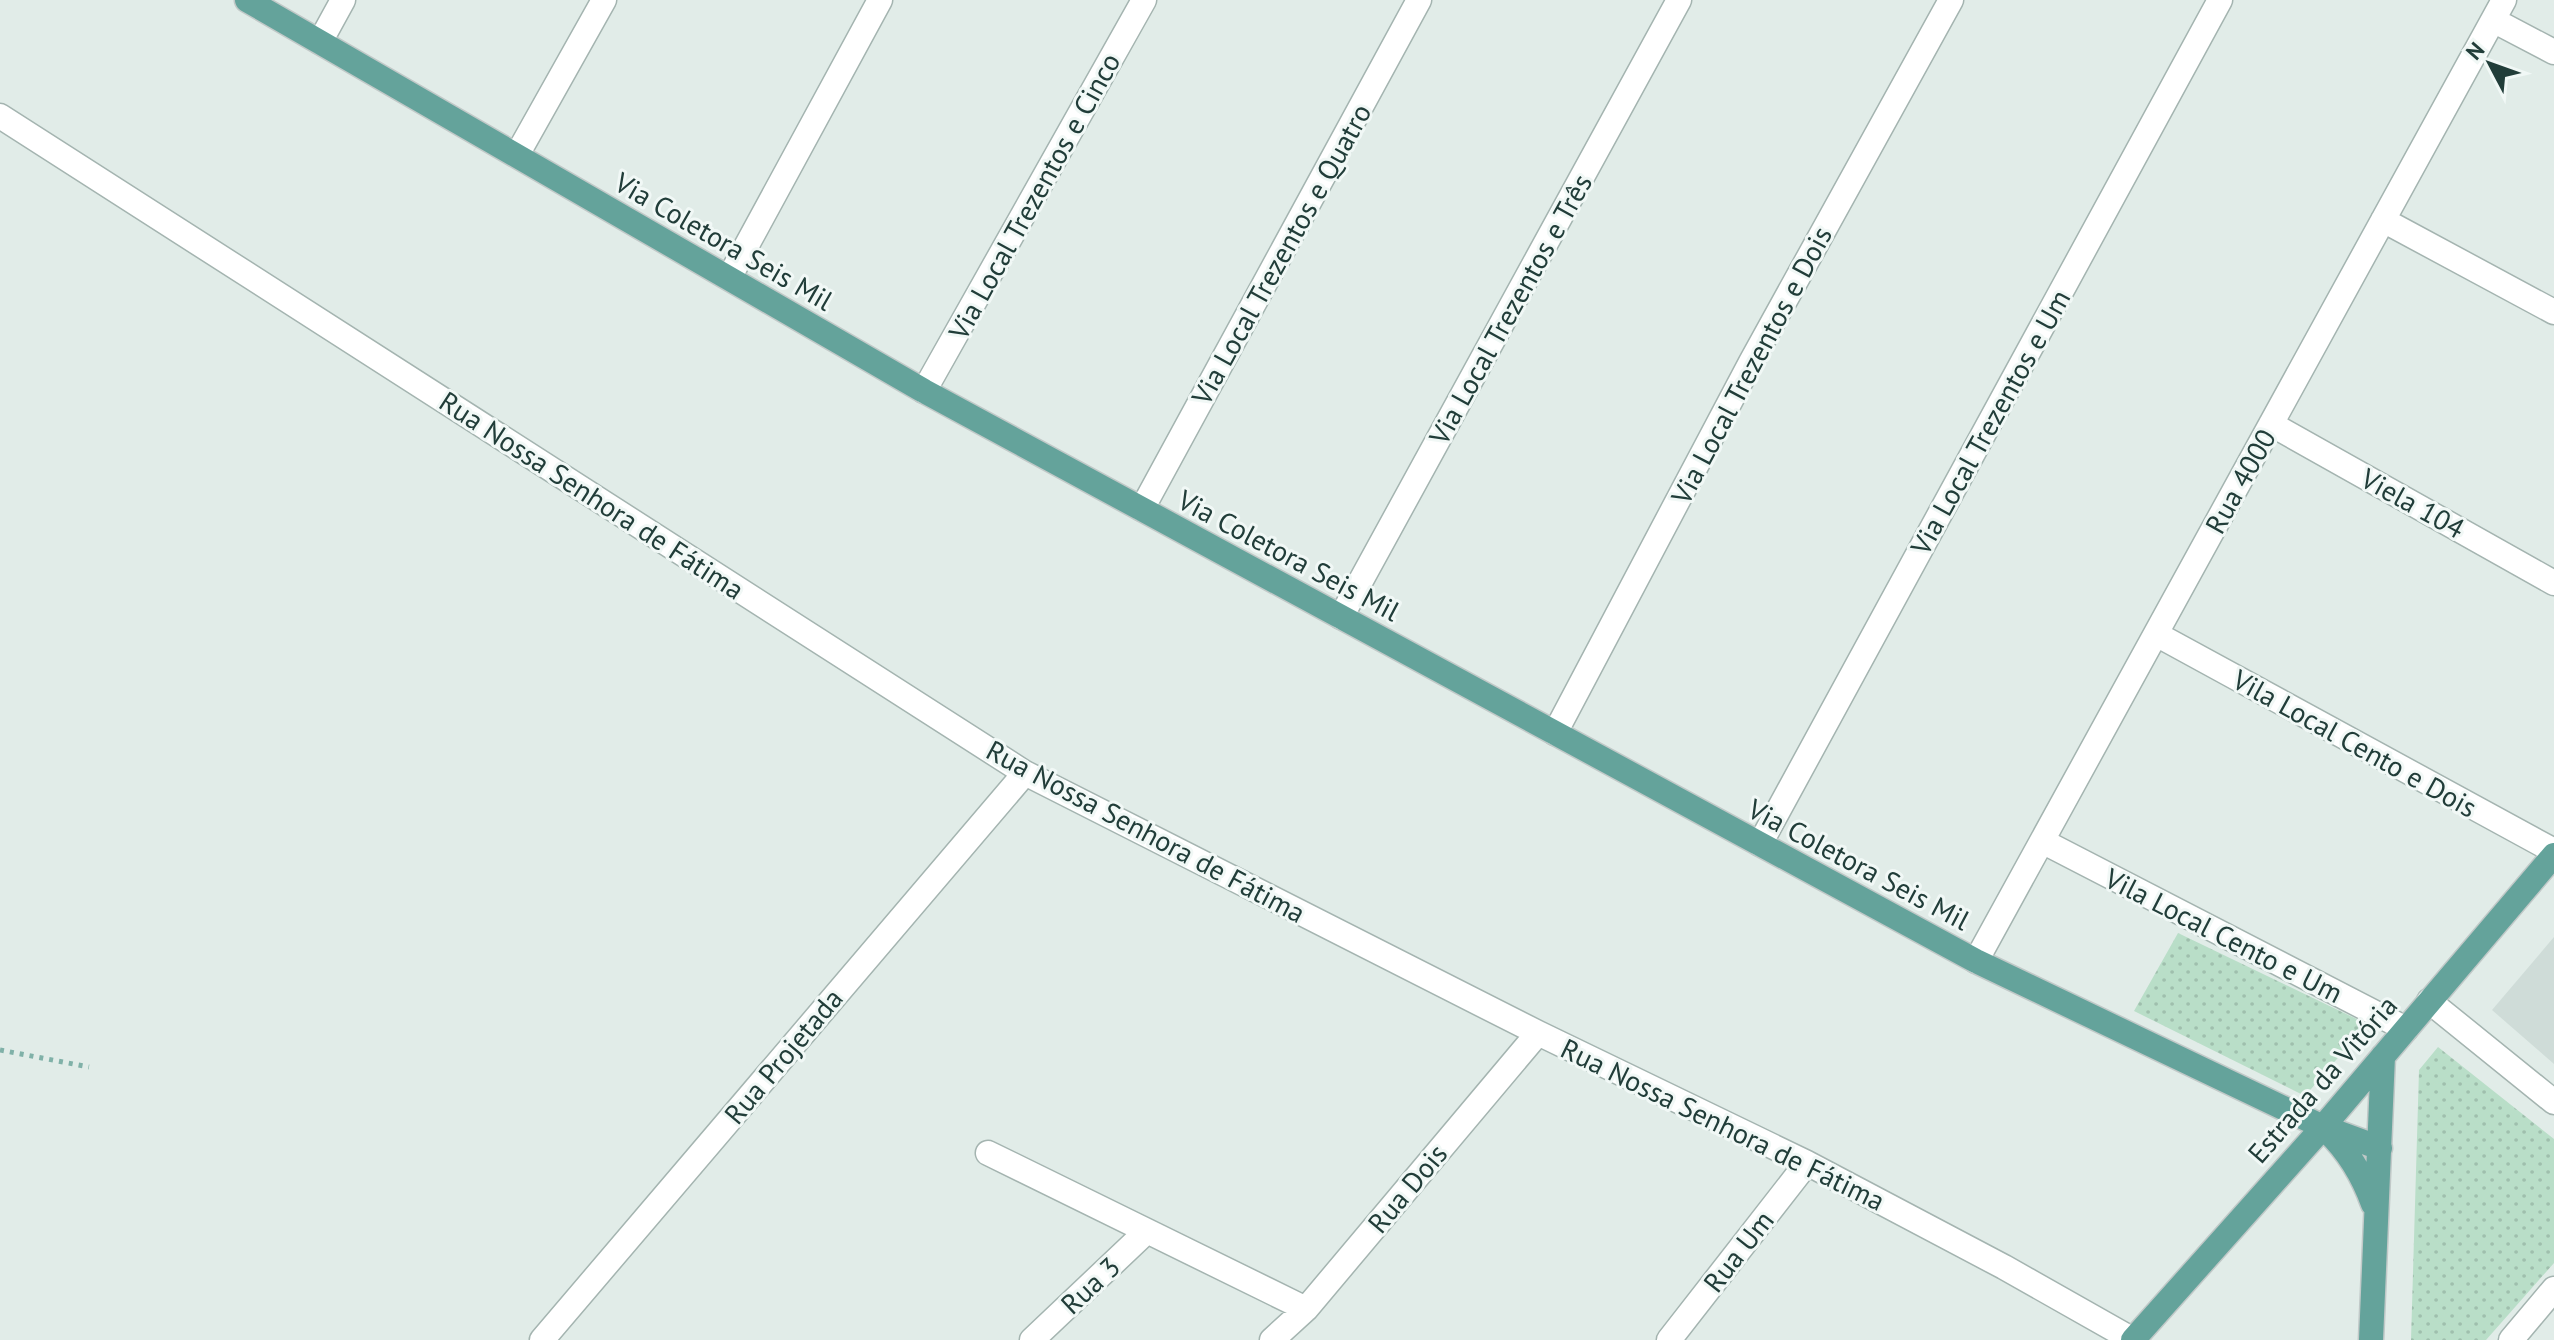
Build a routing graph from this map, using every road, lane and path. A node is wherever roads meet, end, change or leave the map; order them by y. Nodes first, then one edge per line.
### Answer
1 (247, 0) edge
2 (343, 0) edge
3 (604, 0) edge
4 (880, 0) edge
5 (1144, 0) edge
6 (1419, 0) edge
7 (1679, 0) edge
8 (1951, 0) edge
9 (2220, 0) edge
10 (2499, 10) edge
11 (320, 42) junction
12 (2554, 52) edge
13 (0, 116) edge
14 (517, 155) junction
15 (2383, 220) junction
16 (729, 278) junction
17 (2554, 312) edge
18 (924, 391) junction
19 (2271, 424) junction
20 (1142, 509) junction
21 (2554, 583) edge
22 (1341, 617) junction
23 (2156, 634) junction
24 (1555, 733) junction
25 (1025, 773) junction
26 (2042, 841) junction
27 (1760, 844) junction
28 (2554, 853) edge
29 (1976, 961) junction
30 (2429, 1001) junction
31 (2406, 1029) junction
32 (1538, 1033) junction
33 (0, 1050) edge
34 (2383, 1056) junction
35 (89, 1067) dead end
36 (2554, 1102) edge
37 (2323, 1127) junction
38 (2380, 1148) junction
39 (988, 1153) dead end
40 (1807, 1163) junction
41 (2377, 1213) junction
42 (1147, 1231) junction
43 (2554, 1289) edge
44 (1306, 1309) junction
45 (542, 1340) edge
46 (1032, 1340) edge
47 (1272, 1340) edge
48 (1669, 1340) edge
49 (2133, 1340) edge
50 (2371, 1340) edge
51 (2511, 1340) edge

1 - 11 main road, Via Coletora Seis Mil
2 - 11 street
3 - 14 street
4 - 16 street
5 - 18 street, Via Local Trezentos e Cinco
6 - 20 street, Via Local Trezentos e Quatro
7 - 22 street, Via Local Trezentos e Três
8 - 24 street, Via Local Trezentos e Dois
9 - 27 street, Via Local Trezentos e Um
10 - 12 street
10 - 15 street, Rua 4000
11 - 14 main road, Via Coletora Seis Mil
13 - 25 street, Rua Nossa Senhora de Fátima
14 - 16 main road, Via Coletora Seis Mil
15 - 17 street
15 - 19 street, Rua 4000
16 - 18 main road, Via Coletora Seis Mil
18 - 20 main road, Via Coletora Seis Mil
19 - 21 street, Viela 104
19 - 23 street, Rua 4000
20 - 22 main road, Via Coletora Seis Mil
22 - 24 main road, Via Coletora Seis Mil
23 - 26 street, Rua 4000
23 - 28 street, Vila Local Cento e Dois
24 - 27 main road, Via Coletora Seis Mil
25 - 32 street, Rua Nossa Senhora de Fátima
25 - 45 street, Rua Projetada
26 - 29 street, Rua 4000
26 - 31 street, Vila Local Cento e Um
27 - 29 main road, Via Coletora Seis Mil
28 - 30 main road, Estrada da Vitória
29 - 37 main road, Via Coletora Seis Mil
30 - 31 main road, Estrada da Vitória
30 - 36 street
31 - 34 main road, Estrada da Vitória
32 - 40 street, Rua Nossa Senhora de Fátima
32 - 44 street, Rua Dois
33 - 35 path
34 - 37 main road, Estrada da Vitória
34 - 38 main road
37 - 38 main road, Via Coletora Seis Mil
37 - 41 main road
37 - 49 main road, Estrada da Vitória
38 - 41 main road
39 - 42 street
40 - 48 street, Rua Um
40 - 49 street, Rua Nossa Senhora de Fátima
41 - 50 main road
42 - 44 street
42 - 46 street, Rua 3
43 - 51 street
44 - 47 street, Rua Dois

